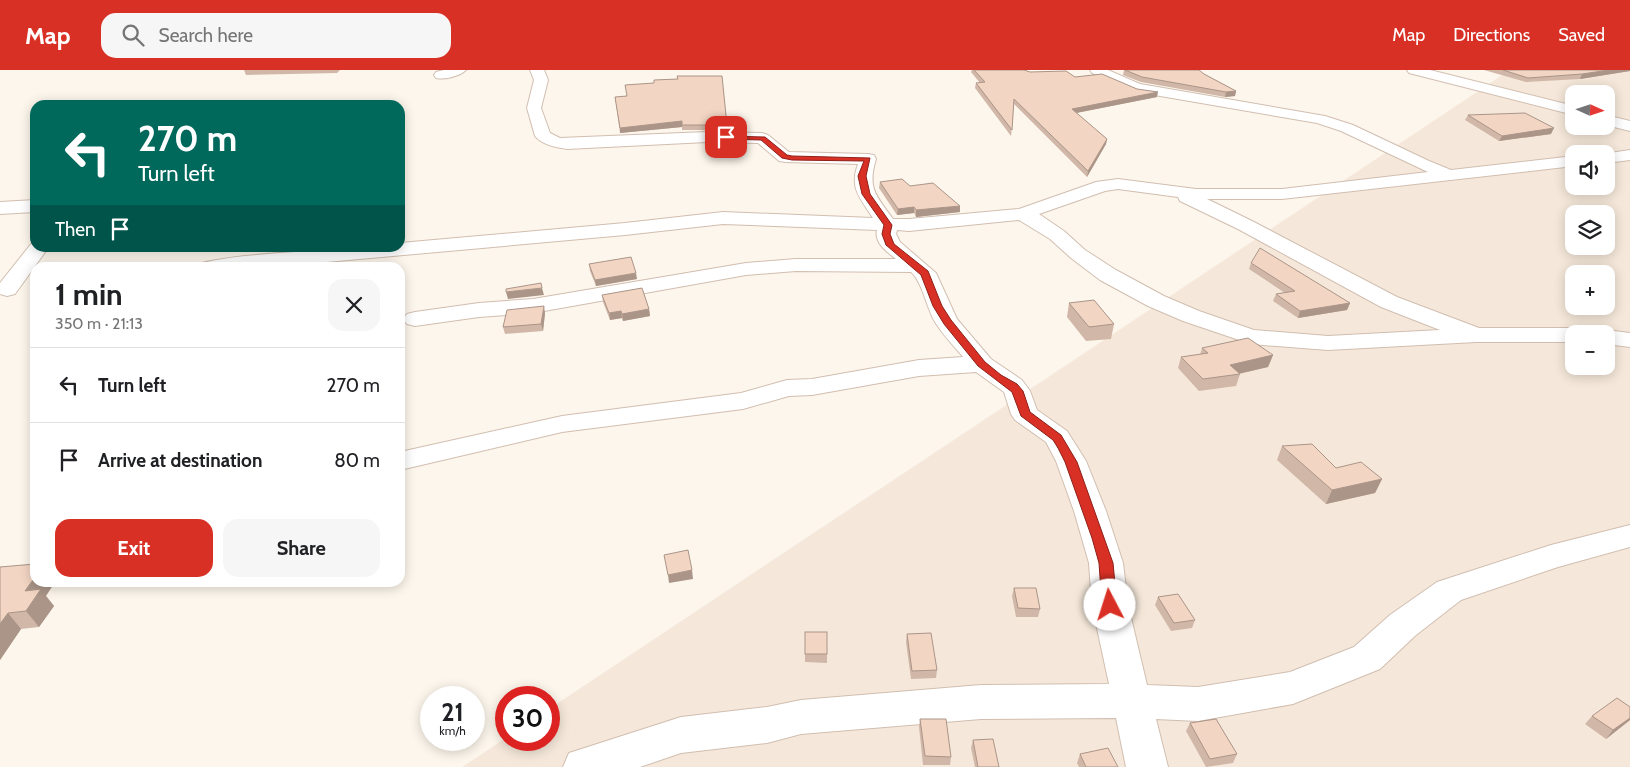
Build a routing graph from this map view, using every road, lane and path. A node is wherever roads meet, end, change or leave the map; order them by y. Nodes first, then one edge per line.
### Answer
1 (459, 70) edge
2 (537, 70) edge
3 (1097, 70) edge
4 (1414, 70) edge
5 (441, 75) dead end
6 (1565, 109) edge
7 (1615, 122) edge
8 (1630, 126) edge
9 (1630, 155) edge
10 (1615, 157) edge
11 (1565, 162) edge
12 (1450, 174) junction
13 (1174, 191) junction
14 (30, 206) edge
15 (0, 208) edge
16 (1022, 214) junction
17 (888, 225) junction
18 (405, 249) edge
19 (35, 252) edge
20 (369, 252) edge
21 (252, 262) edge
22 (917, 266) junction
23 (30, 287) edge
24 (4, 292) edge
25 (414, 319) dead end
26 (1565, 335) edge
27 (1476, 336) junction
28 (1615, 338) edge
29 (1630, 340) edge
30 (982, 364) junction
31 (405, 461) edge
32 (1630, 536) edge
33 (1131, 701) junction
34 (584, 767) edge
35 (1147, 767) edge

1 - 5 street
2 - 17 street
3 - 12 street
4 - 6 street
7 - 8 street
9 - 10 street
11 - 12 street
12 - 13 street
13 - 16 street
13 - 27 street
14 - 15 street
16 - 17 street
16 - 27 street
17 - 18 street
17 - 22 street
19 - 24 street
20 - 21 street
22 - 25 street
22 - 30 street
23 - 24 street
26 - 27 street
28 - 29 street
30 - 31 street
30 - 33 street
32 - 33 street
33 - 34 street
33 - 35 street

